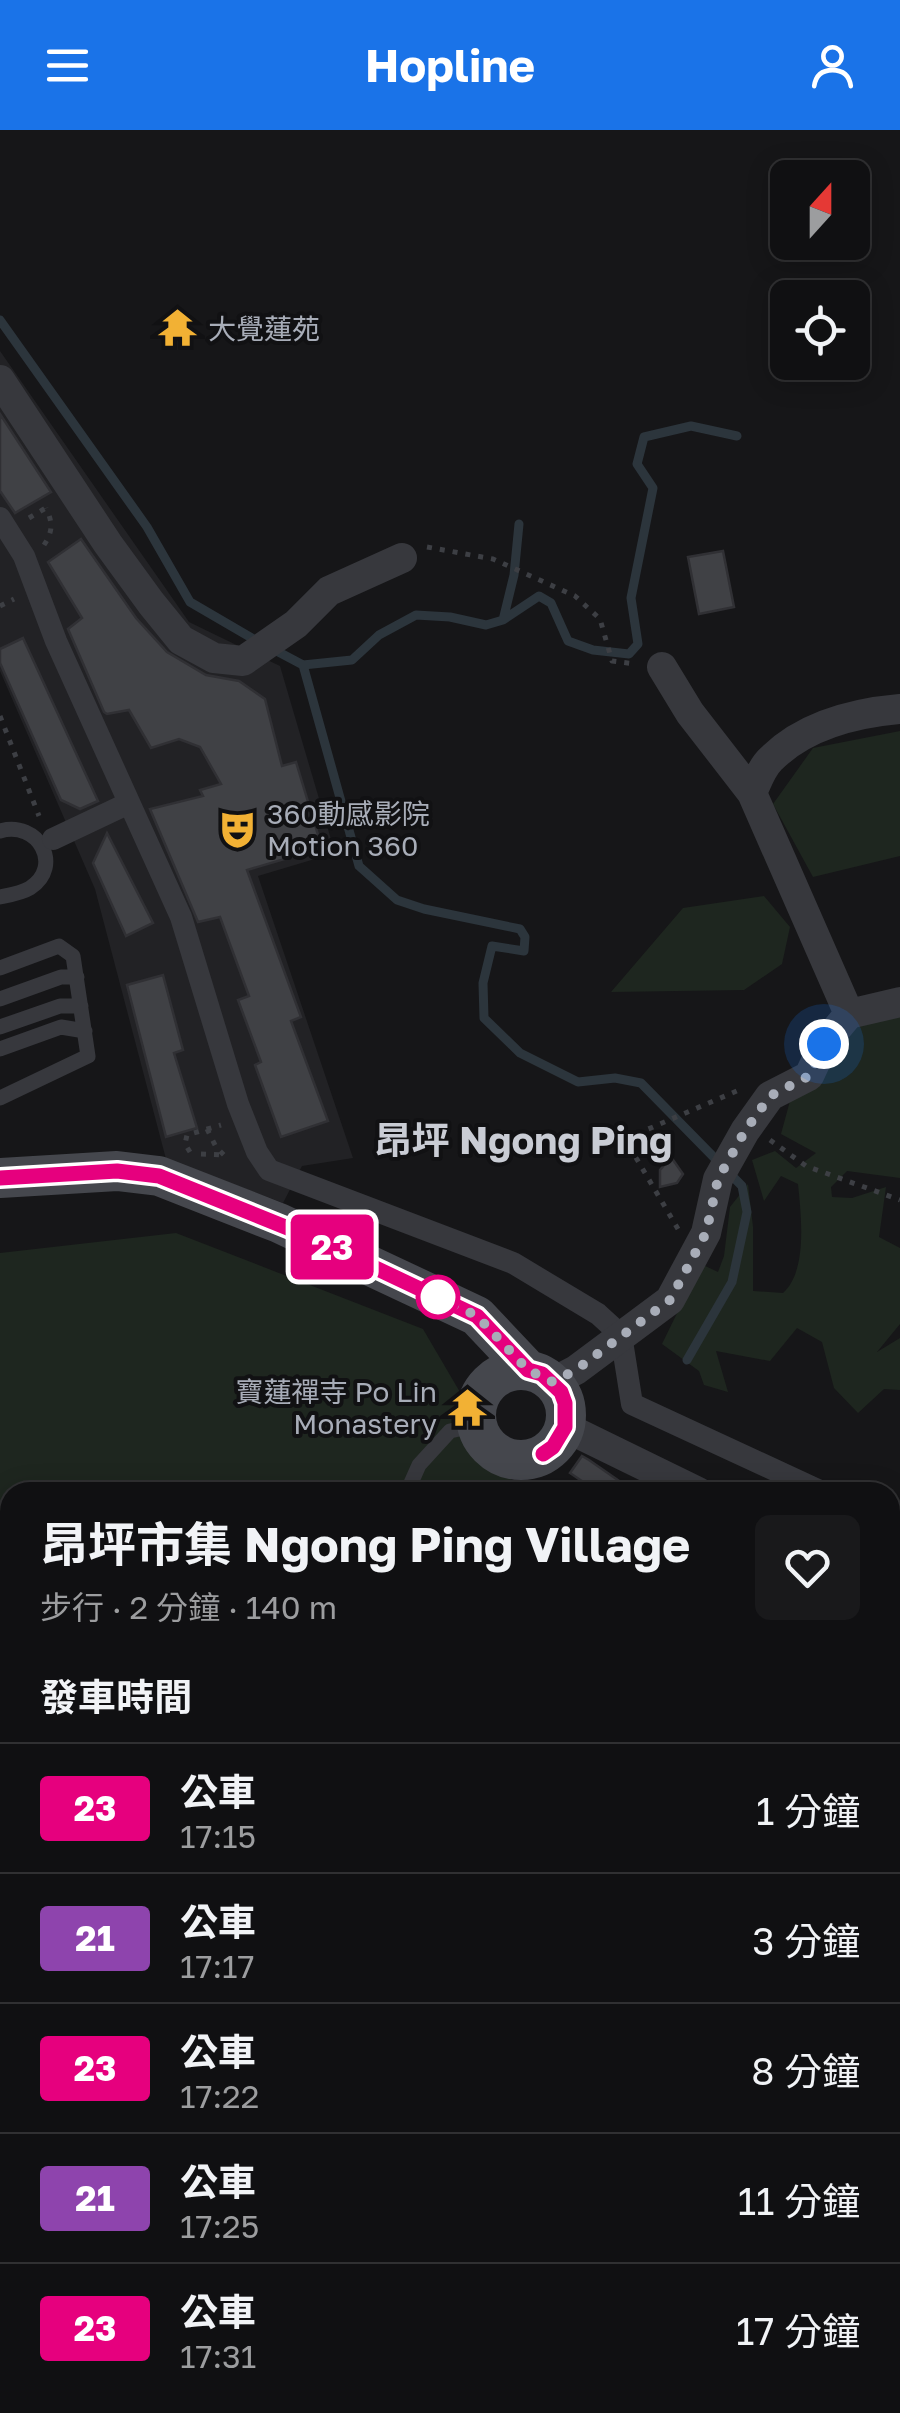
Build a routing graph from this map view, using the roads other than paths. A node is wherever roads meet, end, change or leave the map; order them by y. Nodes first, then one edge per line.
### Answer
1 (0, 380) edge
2 (4, 525) edge
3 (402, 558) road end
4 (662, 668) road end
5 (900, 709) edge
6 (752, 793) junction
7 (129, 803) junction
8 (0, 831) edge
9 (53, 839) dead end
10 (0, 898) edge
11 (0, 968) edge
12 (77, 977) junction
13 (0, 1000) edge
14 (900, 1002) edge
15 (81, 1006) junction
16 (849, 1014) junction
17 (0, 1027) edge
18 (84, 1031) junction
19 (0, 1049) edge
20 (0, 1098) edge
21 (0, 1178) edge
22 (477, 1316) junction
23 (621, 1335) junction
24 (541, 1376) junction
25 (488, 1382) junction
26 (476, 1425) junction
27 (565, 1427) junction
28 (411, 1482) edge
29 (678, 1482) edge
30 (800, 1482) edge

1 - 3 street
2 - 7 street
4 - 6 street
5 - 6 street
6 - 16 street
7 - 9 street
7 - 23 street
8 - 10 lane
11 - 12 lane
12 - 13 lane
12 - 15 lane
14 - 16 street
15 - 17 lane
15 - 18 lane
16 - 23 street
18 - 19 lane
18 - 20 lane
21 - 22 main road
22 - 24 main road
22 - 25 main road
23 - 24 street
23 - 30 street
24 - 25 main road
24 - 27 main road
25 - 26 main road
26 - 27 main road
26 - 28 lane
27 - 29 street

